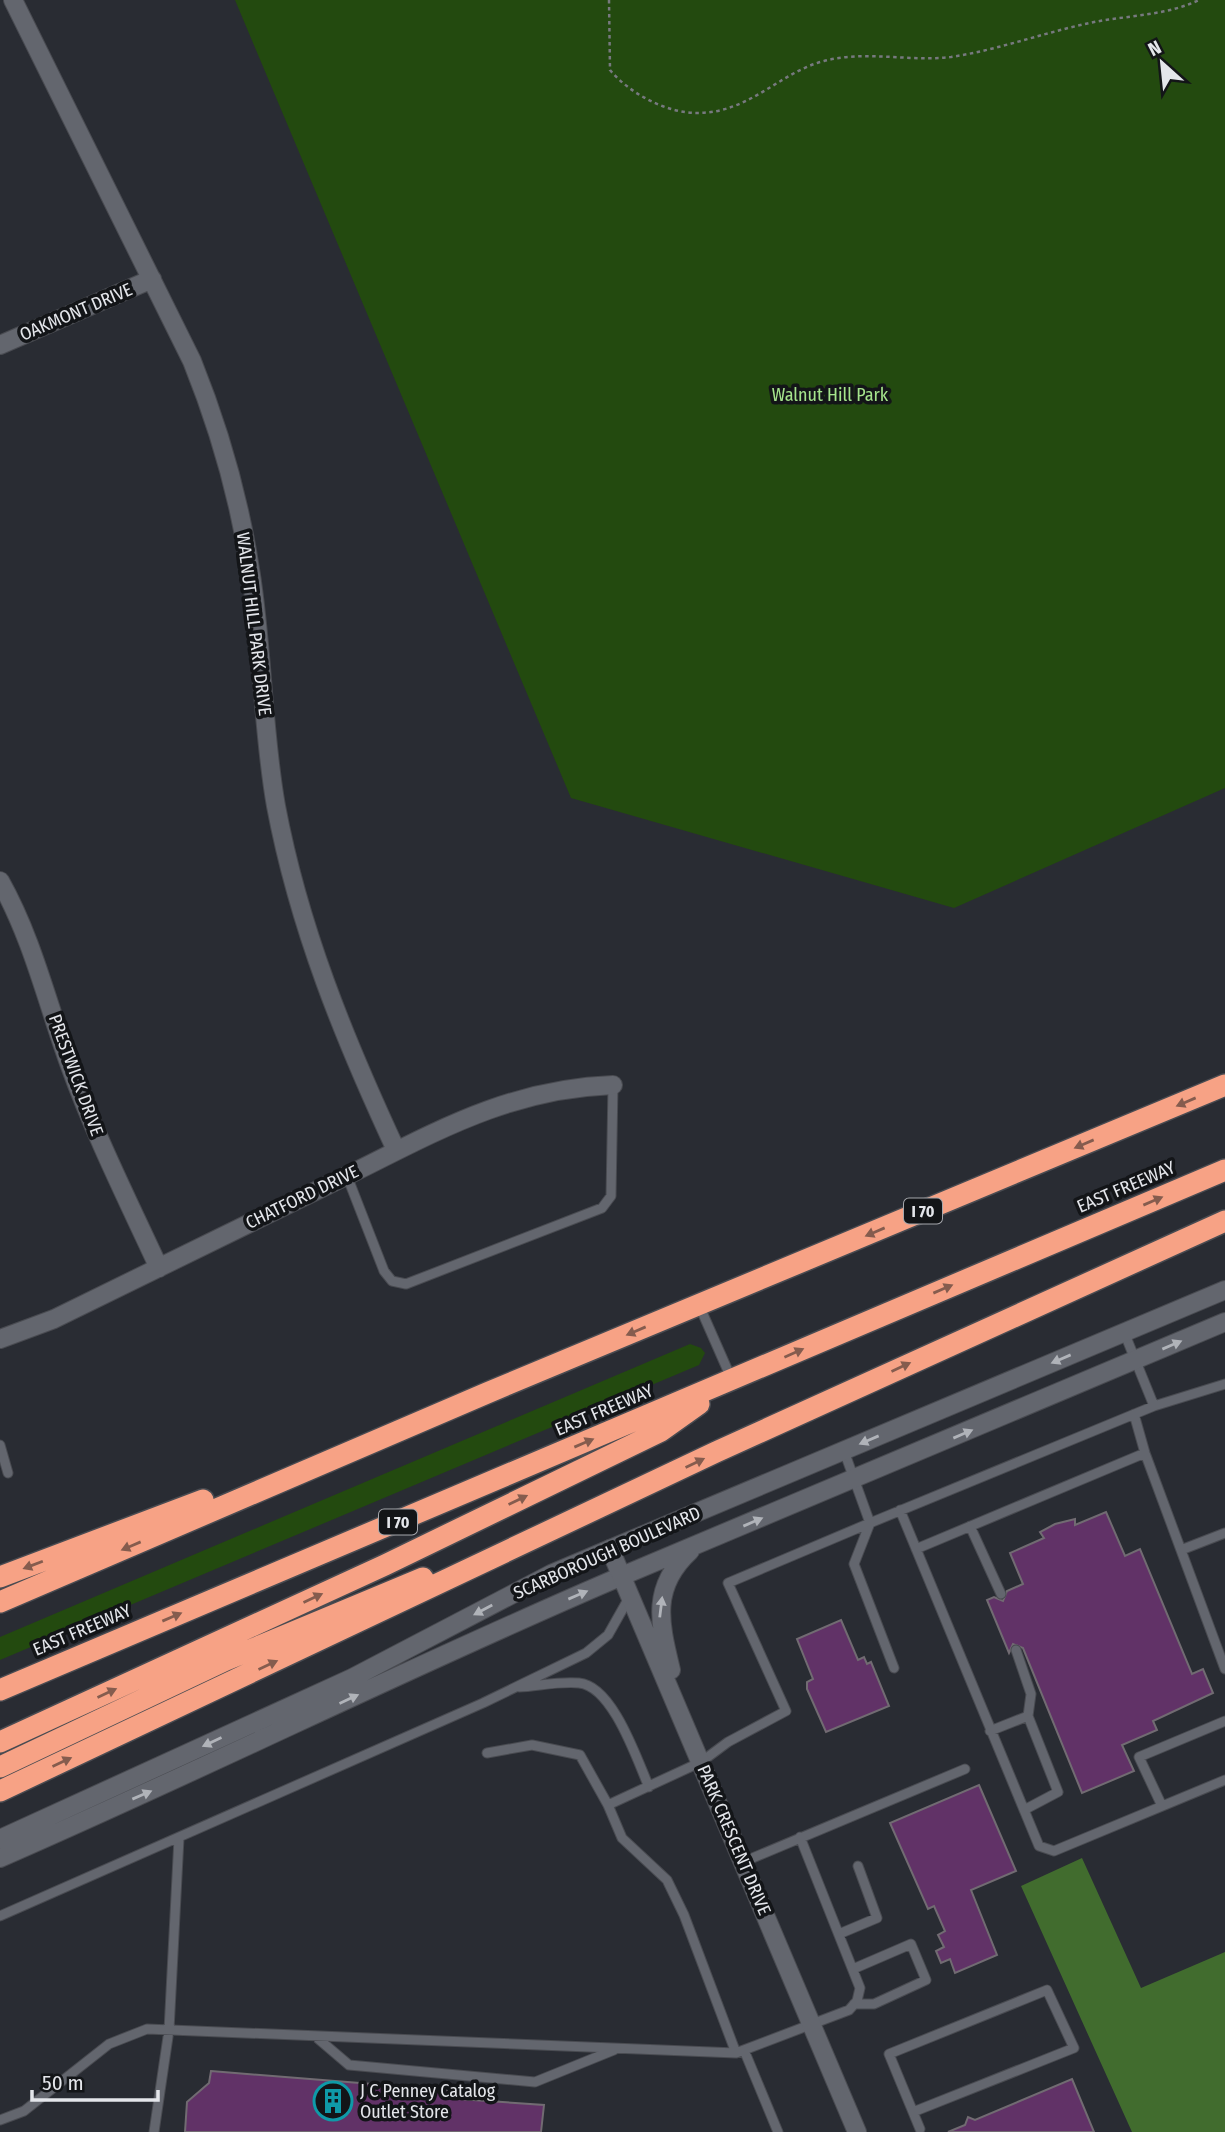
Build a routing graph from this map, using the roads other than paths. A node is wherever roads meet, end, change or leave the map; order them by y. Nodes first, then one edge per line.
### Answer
1 (13, 0) edge
2 (152, 279) junction
3 (0, 345) edge
4 (0, 881) edge
5 (613, 1085) joint
6 (1225, 1085) edge
7 (396, 1150) junction
8 (1225, 1170) edge
9 (347, 1176) junction
10 (1225, 1221) edge
11 (159, 1268) junction
12 (1225, 1290) edge
13 (699, 1305) junction
14 (1225, 1322) edge
15 (1124, 1332) junction
16 (0, 1339) edge
17 (1136, 1361) junction
18 (732, 1380) junction
19 (1225, 1384) edge
20 (487, 1393) junction
21 (1154, 1406) junction
22 (1134, 1414) junction
23 (0, 1446) edge
24 (844, 1451) junction
25 (1145, 1453) junction
26 (8, 1473) dead end
27 (855, 1479) junction
28 (651, 1485) junction
29 (900, 1510) junction
30 (870, 1523) junction
31 (971, 1526) junction
32 (1225, 1533) edge
33 (697, 1545) junction
34 (610, 1549) junction
35 (916, 1549) junction
36 (1181, 1550) junction
37 (0, 1577) edge
38 (622, 1577) junction
39 (1000, 1594) dead end
40 (630, 1595) junction
41 (0, 1602) edge
42 (1016, 1650) dead end
43 (894, 1668) dead end
44 (1225, 1669) edge
45 (511, 1688) junction
46 (0, 1690) edge
47 (1028, 1716) junction
48 (684, 1721) junction
49 (1225, 1721) edge
50 (990, 1731) junction
51 (0, 1742) edge
52 (487, 1753) dead end
53 (701, 1762) junction
54 (0, 1767) edge
55 (965, 1769) dead end
56 (1225, 1780) edge
57 (649, 1787) junction
58 (0, 1791) edge
59 (608, 1805) junction
60 (1162, 1806) junction
61 (1024, 1810) junction
62 (800, 1837) junction
63 (179, 1838) junction
64 (0, 1839) edge
65 (0, 1858) edge
66 (743, 1862) junction
67 (858, 1866) dead end
68 (0, 1916) edge
69 (839, 1934) junction
70 (853, 1969) junction
71 (854, 2004) junction
72 (812, 2025) junction
73 (169, 2030) junction
74 (315, 2036) junction
75 (618, 2048) junction
76 (740, 2051) junction
77 (914, 2112) junction
78 (0, 2120) edge
79 (918, 2131) edge
80 (154, 2132) edge
81 (778, 2132) edge
82 (857, 2132) edge

1 - 2 street, WALNUT HILL PARK DRIVE
2 - 3 street, OAKMONT DRIVE
2 - 7 street, WALNUT HILL PARK DRIVE
4 - 11 street, PRESTWICK DRIVE
5 - 7 street, CHATFORD DRIVE
5 - 9 lane
6 -> 13 highway, I 70
7 - 9 street, CHATFORD DRIVE
18 -> 8 highway, EAST FREEWAY / I 70
9 - 11 street, CHATFORD DRIVE
28 -> 10 highway
11 - 16 street, CHATFORD DRIVE
12 - 15 street, SCARBOROUGH BOULEVARD
13 - 18 lane
13 -> 20 highway, I 70
17 -> 14 street, SCARBOROUGH BOULEVARD
15 - 17 lane
15 -> 24 street, SCARBOROUGH BOULEVARD
17 - 21 lane
27 -> 17 street, SCARBOROUGH BOULEVARD
46 -> 18 highway, EAST FREEWAY / I 70
51 -> 18 highway
19 - 21 lane
20 -> 37 highway
20 -> 41 highway, I 70
21 - 22 lane
22 - 25 lane
22 - 29 lane
23 - 26 lane
24 - 27 lane
24 - 34 street, SCARBOROUGH BOULEVARD
25 - 31 lane
25 - 36 lane
27 - 30 lane
33 -> 27 street, SCARBOROUGH BOULEVARD
28 - 54 highway
58 -> 28 highway
29 - 30 lane
29 - 35 lane
30 - 43 lane
30 - 53 lane
31 - 35 lane
31 - 39 lane
32 - 36 lane
33 - 38 street, SCARBOROUGH BOULEVARD
48 -> 33 street
34 - 38 street, PARK CRESCENT DRIVE
34 -> 64 street, SCARBOROUGH BOULEVARD
35 - 50 lane
36 - 44 lane
38 - 40 street, PARK CRESCENT DRIVE
65 -> 38 street, SCARBOROUGH BOULEVARD
40 - 45 lane
40 - 48 street, PARK CRESCENT DRIVE
42 - 47 lane
45 - 57 lane
45 - 63 lane
47 - 50 lane
47 - 61 lane
48 - 53 street, PARK CRESCENT DRIVE
49 - 60 lane
50 - 61 lane
52 - 59 lane
53 - 57 lane
53 - 66 street, PARK CRESCENT DRIVE
55 - 62 lane
56 - 60 lane
57 - 59 lane
59 - 76 lane
60 - 61 lane
62 - 66 lane
62 - 69 lane
63 - 68 lane
63 - 73 lane
66 - 72 street, PARK CRESCENT DRIVE
67 - 69 lane
69 - 70 lane
70 - 71 lane
70 - 71 lane
71 - 72 lane
72 - 76 lane
72 - 82 street, PARK CRESCENT DRIVE
73 - 74 lane
73 - 78 lane
73 - 80 lane
74 - 75 lane
74 - 75 lane
75 - 76 lane
76 - 81 lane
77 - 77 lane
77 - 79 lane

